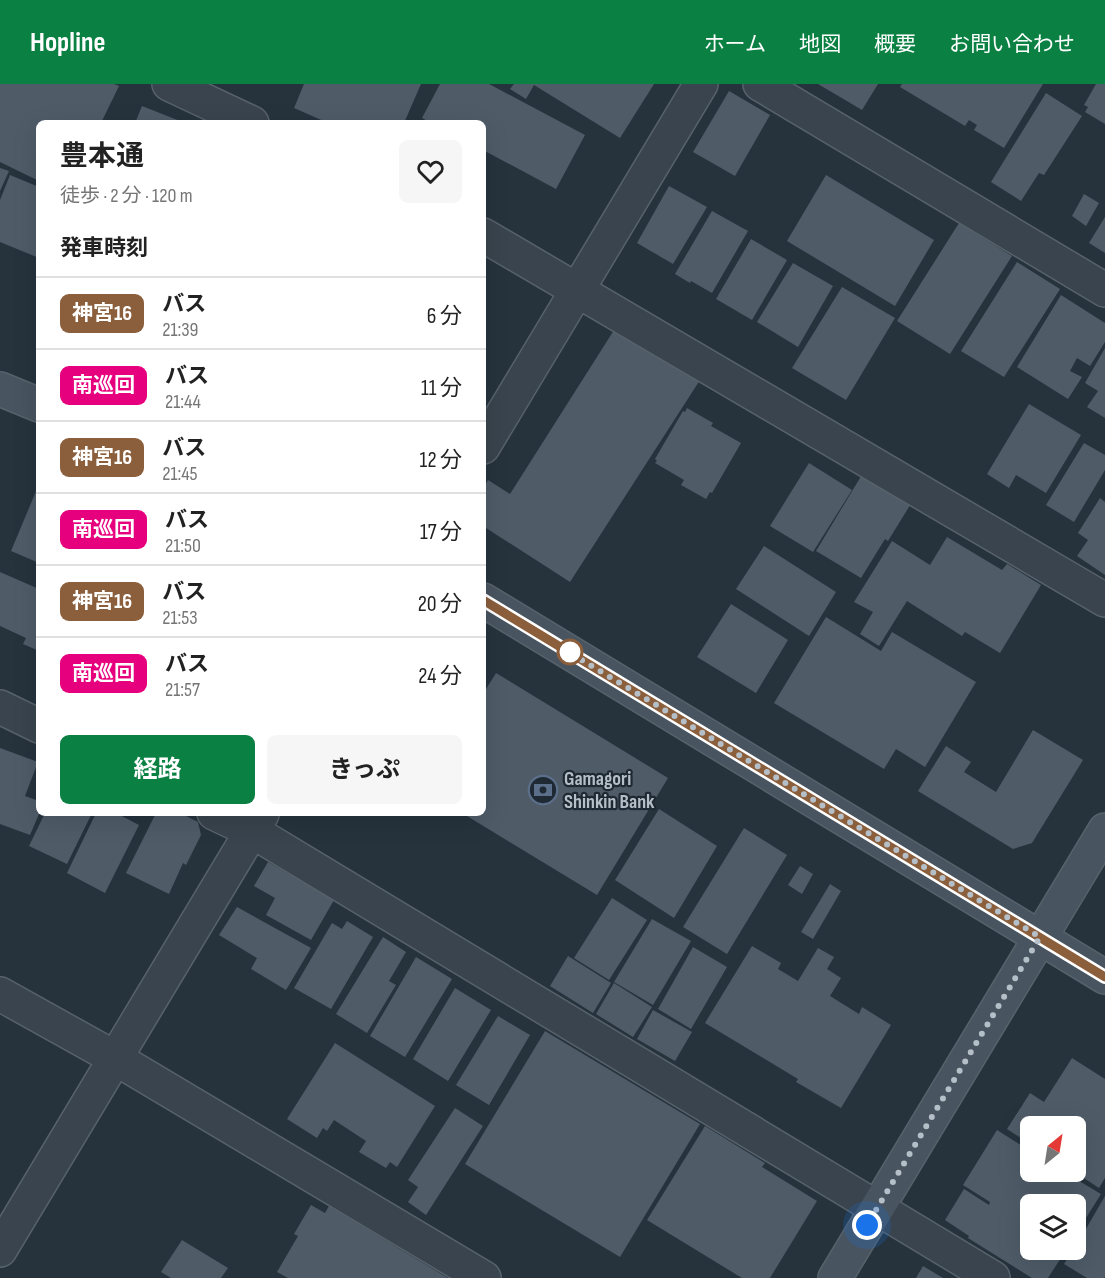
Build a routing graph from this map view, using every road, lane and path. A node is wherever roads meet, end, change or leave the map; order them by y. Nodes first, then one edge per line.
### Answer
1 (169, 84) edge
2 (701, 84) edge
3 (760, 84) edge
4 (246, 120) edge
5 (486, 237) edge
6 (1105, 290) edge
7 (577, 291) junction
8 (0, 389) edge
9 (36, 404) edge
10 (486, 442) edge
11 (1105, 600) edge
12 (486, 602) edge
13 (0, 707) edge
14 (36, 725) edge
15 (228, 816) edge
16 (257, 822) edge
17 (1105, 830) edge
18 (1040, 937) junction
19 (1105, 977) edge
20 (0, 994) edge
21 (116, 1058) junction
22 (877, 1208) junction
23 (0, 1250) edge
24 (484, 1278) edge
25 (835, 1278) edge
26 (993, 1278) edge

1 - 4 street
2 - 7 street
3 - 6 street
5 - 7 street
7 - 10 street
7 - 11 street
8 - 9 street
12 - 18 street
13 - 14 street
15 - 16 street
16 - 21 street
16 - 22 street
17 - 18 street
18 - 19 street
18 - 22 street
20 - 21 street
21 - 23 street
21 - 24 street
22 - 25 street
22 - 26 street

